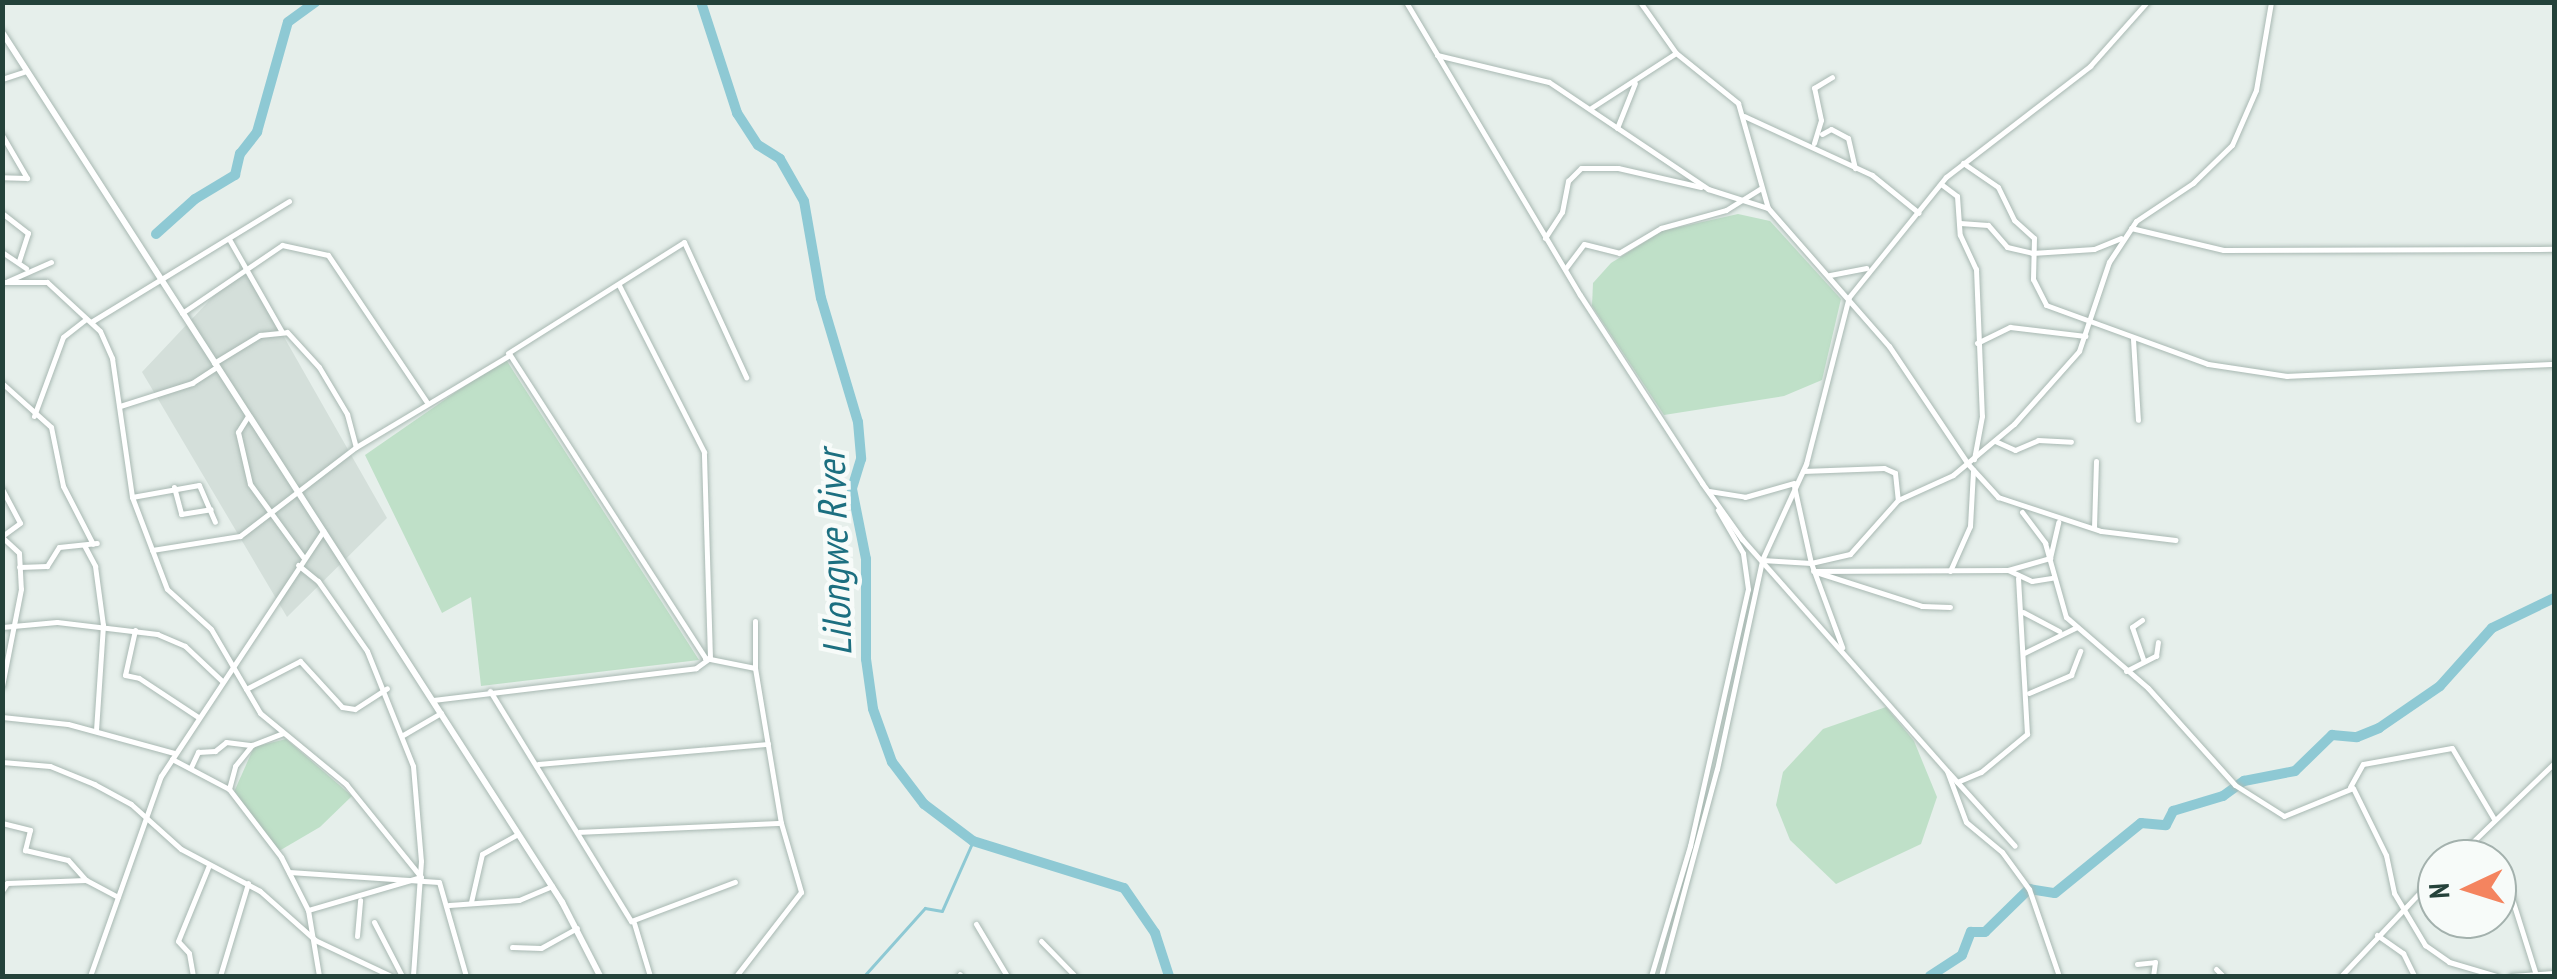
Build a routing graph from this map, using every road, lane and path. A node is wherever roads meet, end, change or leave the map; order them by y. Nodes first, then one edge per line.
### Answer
1 (1406, 2) edge
2 (1640, 2) edge
3 (2147, 2) edge
4 (2273, 5) edge
5 (2, 32) edge
6 (1676, 53) junction
7 (1437, 55) junction
8 (27, 71) junction
9 (1832, 78) dead end
10 (2, 79) edge
11 (1635, 83) junction
12 (1590, 108) junction
13 (1744, 116) junction
14 (1618, 128) junction
15 (2, 135) edge
16 (1817, 140) junction
17 (1963, 163) junction
18 (1855, 168) junction
19 (2, 177) edge
20 (1940, 184) junction
21 (1761, 188) junction
22 (1708, 189) junction
23 (1742, 200) junction
24 (288, 201) dead end
25 (1768, 208) junction
26 (2, 213) edge
27 (1919, 213) junction
28 (1960, 223) junction
29 (2131, 228) junction
30 (2124, 237) junction
31 (1545, 238) junction
32 (229, 239) junction
33 (2554, 249) edge
34 (2, 252) edge
35 (2032, 253) junction
36 (19, 261) junction
37 (51, 262) dead end
38 (1872, 266) junction
39 (26, 268) junction
40 (1565, 269) junction
41 (247, 271) junction
42 (1827, 274) junction
43 (161, 280) junction
44 (5, 281) edge
45 (620, 285) junction
46 (1850, 297) junction
47 (182, 313) junction
48 (2094, 318) junction
49 (88, 321) junction
50 (282, 330) junction
51 (2086, 336) junction
52 (2131, 336) junction
53 (1977, 344) junction
54 (506, 354) junction
55 (2554, 364) edge
56 (216, 365) junction
57 (746, 377) dead end
58 (2, 383) edge
59 (427, 402) junction
60 (120, 406) junction
61 (248, 415) junction
62 (34, 416) junction
63 (2138, 420) dead end
64 (1995, 441) junction
65 (2071, 442) dead end
66 (356, 446) junction
67 (1974, 458) junction
68 (2096, 461) dead end
69 (1968, 464) junction
70 (1803, 471) junction
71 (1972, 471) junction
72 (1794, 483) junction
73 (174, 487) junction
74 (2, 489) edge
75 (1708, 490) junction
76 (297, 491) junction
77 (132, 497) junction
78 (1713, 498) junction
79 (1898, 500) junction
80 (211, 509) junction
81 (2020, 509) junction
82 (266, 510) junction
83 (2058, 520) junction
84 (215, 522) dead end
85 (2094, 529) junction
86 (323, 531) junction
87 (2, 537) edge
88 (2175, 540) dead end
89 (84, 544) junction
90 (152, 550) junction
91 (303, 558) junction
92 (2050, 558) junction
93 (1762, 560) junction
94 (298, 565) junction
95 (19, 566) junction
96 (1812, 567) junction
97 (2008, 570) junction
98 (1950, 571) junction
99 (2018, 578) junction
100 (2052, 578) junction
101 (1950, 606) dead end
102 (2023, 612) junction
103 (2142, 620) dead end
104 (755, 622) dead end
105 (18, 623) junction
106 (104, 625) junction
107 (2077, 626) junction
108 (2, 628) edge
109 (136, 630) junction
110 (2059, 631) junction
111 (2158, 642) dead end
112 (2080, 651) dead end
113 (1846, 654) junction
114 (2024, 654) junction
115 (2144, 661) junction
116 (708, 662) junction
117 (229, 668) junction
118 (754, 668) junction
119 (2126, 671) junction
120 (221, 680) junction
121 (2, 686) edge
122 (387, 688) junction
123 (246, 689) junction
124 (490, 691) junction
125 (2029, 694) junction
126 (433, 700) junction
127 (441, 713) junction
128 (2, 717) edge
129 (198, 718) junction
130 (96, 730) junction
131 (283, 733) junction
132 (403, 735) junction
133 (768, 744) junction
134 (252, 745) junction
135 (173, 756) junction
136 (2, 762) edge
137 (2554, 763) edge
138 (538, 764) junction
139 (190, 767) junction
140 (1947, 771) junction
141 (2546, 771) junction
142 (2554, 779) edge
143 (1957, 782) junction
144 (2350, 787) junction
145 (229, 789) junction
146 (144, 818) junction
147 (2494, 819) junction
148 (2, 823) edge
149 (781, 823) junction
150 (579, 832) junction
151 (518, 834) junction
152 (2474, 839) edge
153 (2015, 846) dead end
154 (209, 864) junction
155 (289, 872) junction
156 (420, 878) junction
157 (86, 880) junction
158 (735, 882) dead end
159 (248, 883) junction
160 (552, 886) junction
161 (3, 892) edge
162 (2417, 895) edge
163 (118, 898) junction
164 (360, 900) junction
165 (471, 903) junction
166 (449, 905) junction
167 (2406, 906) junction
168 (308, 910) junction
169 (2517, 914) edge
170 (374, 922) dead end
171 (634, 923) junction
172 (976, 924) dead end
173 (577, 928) junction
174 (2377, 935) junction
175 (357, 936) dead end
176 (314, 940) junction
177 (1040, 941) dead end
178 (512, 947) dead end
179 (2137, 964) dead end
180 (2216, 968) dead end
181 (2536, 972) junction
182 (2546, 974) edge
183 (2554, 974) edge
184 (90, 976) edge
185 (193, 976) edge
186 (220, 976) edge
187 (319, 976) edge
188 (392, 976) edge
189 (402, 976) edge
190 (413, 976) edge
191 (466, 976) edge
192 (600, 976) edge
193 (650, 976) edge
194 (736, 976) edge
195 (1007, 976) edge
196 (1074, 976) edge
197 (1651, 976) edge
198 (1661, 976) edge
199 (2058, 976) edge
200 (2152, 976) edge
201 (2223, 976) edge
202 (2341, 976) edge
203 (2414, 976) edge
204 (2497, 976) edge
205 (2511, 976) edge

1 - 7 street
2 - 6 street
3 - 17 street
4 - 29 street
5 - 8 main road
6 - 11 street
6 - 13 street
7 - 12 street
7 - 31 street
8 - 10 street
8 - 43 main road
9 - 16 street
11 - 12 street
11 - 14 street
12 - 14 street
13 - 16 street
13 - 21 street
14 - 22 street
15 - 19 street
16 - 18 street
16 - 18 street
17 - 20 street
17 - 35 street
18 - 27 street
20 - 27 street
20 - 28 street
21 - 23 street
21 - 25 street
22 - 23 street
22 - 31 street
23 - 25 street
23 - 40 street
24 - 32 street
25 - 42 street
26 - 36 street
27 - 38 street
28 - 35 street
28 - 53 street
29 - 30 street
29 - 33 street
30 - 35 street
30 - 48 street
31 - 40 street
32 - 41 street
32 - 43 street
34 - 36 street
35 - 48 street
36 - 39 street
37 - 39 street
38 - 42 street
38 - 46 street
39 - 44 street
40 - 75 street
41 - 47 street
41 - 50 street
41 - 59 street
42 - 46 street
43 - 47 main road
43 - 49 street
44 - 49 street
45 - 54 street
45 - 57 street
45 - 116 street
46 - 69 street
46 - 70 street
47 - 56 main road
48 - 51 street
48 - 52 street
49 - 60 street
49 - 62 street
50 - 56 street
50 - 66 street
51 - 53 street
51 - 64 street
52 - 55 street
52 - 63 street
53 - 67 street
54 - 59 street
54 - 116 street
56 - 60 street
56 - 61 main road
58 - 62 street
59 - 66 street
60 - 77 street
61 - 76 main road
61 - 82 street
62 - 89 street
64 - 65 street
64 - 67 street
66 - 76 street
67 - 69 street
67 - 71 street
68 - 85 street
69 - 71 street
69 - 79 street
70 - 72 street
70 - 79 street
71 - 81 street
71 - 98 street
72 - 75 street
72 - 93 street
72 - 96 street
73 - 77 street
73 - 80 street
73 - 80 street
74 - 87 street
75 - 78 street
76 - 82 street
76 - 86 main road
77 - 90 street
78 - 93 street
78 - 197 street
79 - 96 street
80 - 84 street
81 - 83 street
81 - 92 street
82 - 90 street
82 - 91 street
83 - 85 street
83 - 92 street
85 - 88 street
86 - 91 street
86 - 126 main road
87 - 95 street
89 - 95 street
89 - 106 street
90 - 117 street
91 - 94 street
92 - 97 street
92 - 100 street
93 - 96 street
93 - 113 street
93 - 198 street
94 - 117 street
94 - 122 street
95 - 105 street
96 - 98 street
96 - 101 street
96 - 113 street
97 - 98 street
97 - 99 street
99 - 100 street
99 - 102 street
100 - 107 street
102 - 110 street
102 - 114 street
103 - 115 street
104 - 118 street
105 - 106 street
105 - 108 street
105 - 121 street
106 - 109 street
106 - 130 street
107 - 110 street
107 - 119 street
109 - 120 street
109 - 129 street
110 - 114 street
111 - 115 street
112 - 125 street
113 - 140 street
114 - 125 street
115 - 119 street
116 - 118 street
116 - 124 street
117 - 120 street
117 - 123 street
118 - 133 street
119 - 144 street
120 - 129 street
122 - 123 street
122 - 132 street
123 - 131 street
124 - 126 street
124 - 138 street
125 - 143 street
126 - 127 main road
127 - 132 street
127 - 151 main road
128 - 130 street
129 - 135 street
130 - 135 street
131 - 134 street
131 - 156 street
132 - 156 street
133 - 138 street
133 - 149 street
134 - 139 street
134 - 145 street
135 - 139 street
135 - 146 street
136 - 146 street
137 - 141 street
138 - 150 street
139 - 145 street
140 - 143 street
140 - 199 street
141 - 142 street
141 - 147 street
143 - 153 street
144 - 147 street
144 - 167 street
145 - 155 street
146 - 154 street
146 - 163 street
147 - 152 street
148 - 157 street
149 - 150 street
149 - 194 street
150 - 171 street
151 - 160 main road
151 - 165 street
154 - 159 street
154 - 185 street
155 - 156 street
155 - 168 street
156 - 164 street
156 - 166 street
156 - 190 street
157 - 161 street
157 - 163 street
158 - 171 street
159 - 176 street
159 - 186 street
160 - 165 street
160 - 173 main road
162 - 167 street
163 - 184 street
164 - 168 street
164 - 175 street
165 - 166 street
166 - 191 street
167 - 174 street
167 - 204 street
168 - 176 street
169 - 181 street
170 - 189 street
171 - 193 street
172 - 195 street
173 - 178 street
173 - 192 main road
174 - 202 street
174 - 203 street
176 - 187 street
176 - 188 street
177 - 196 street
179 - 200 street
180 - 201 street
181 - 182 street
181 - 205 street
182 - 183 street

